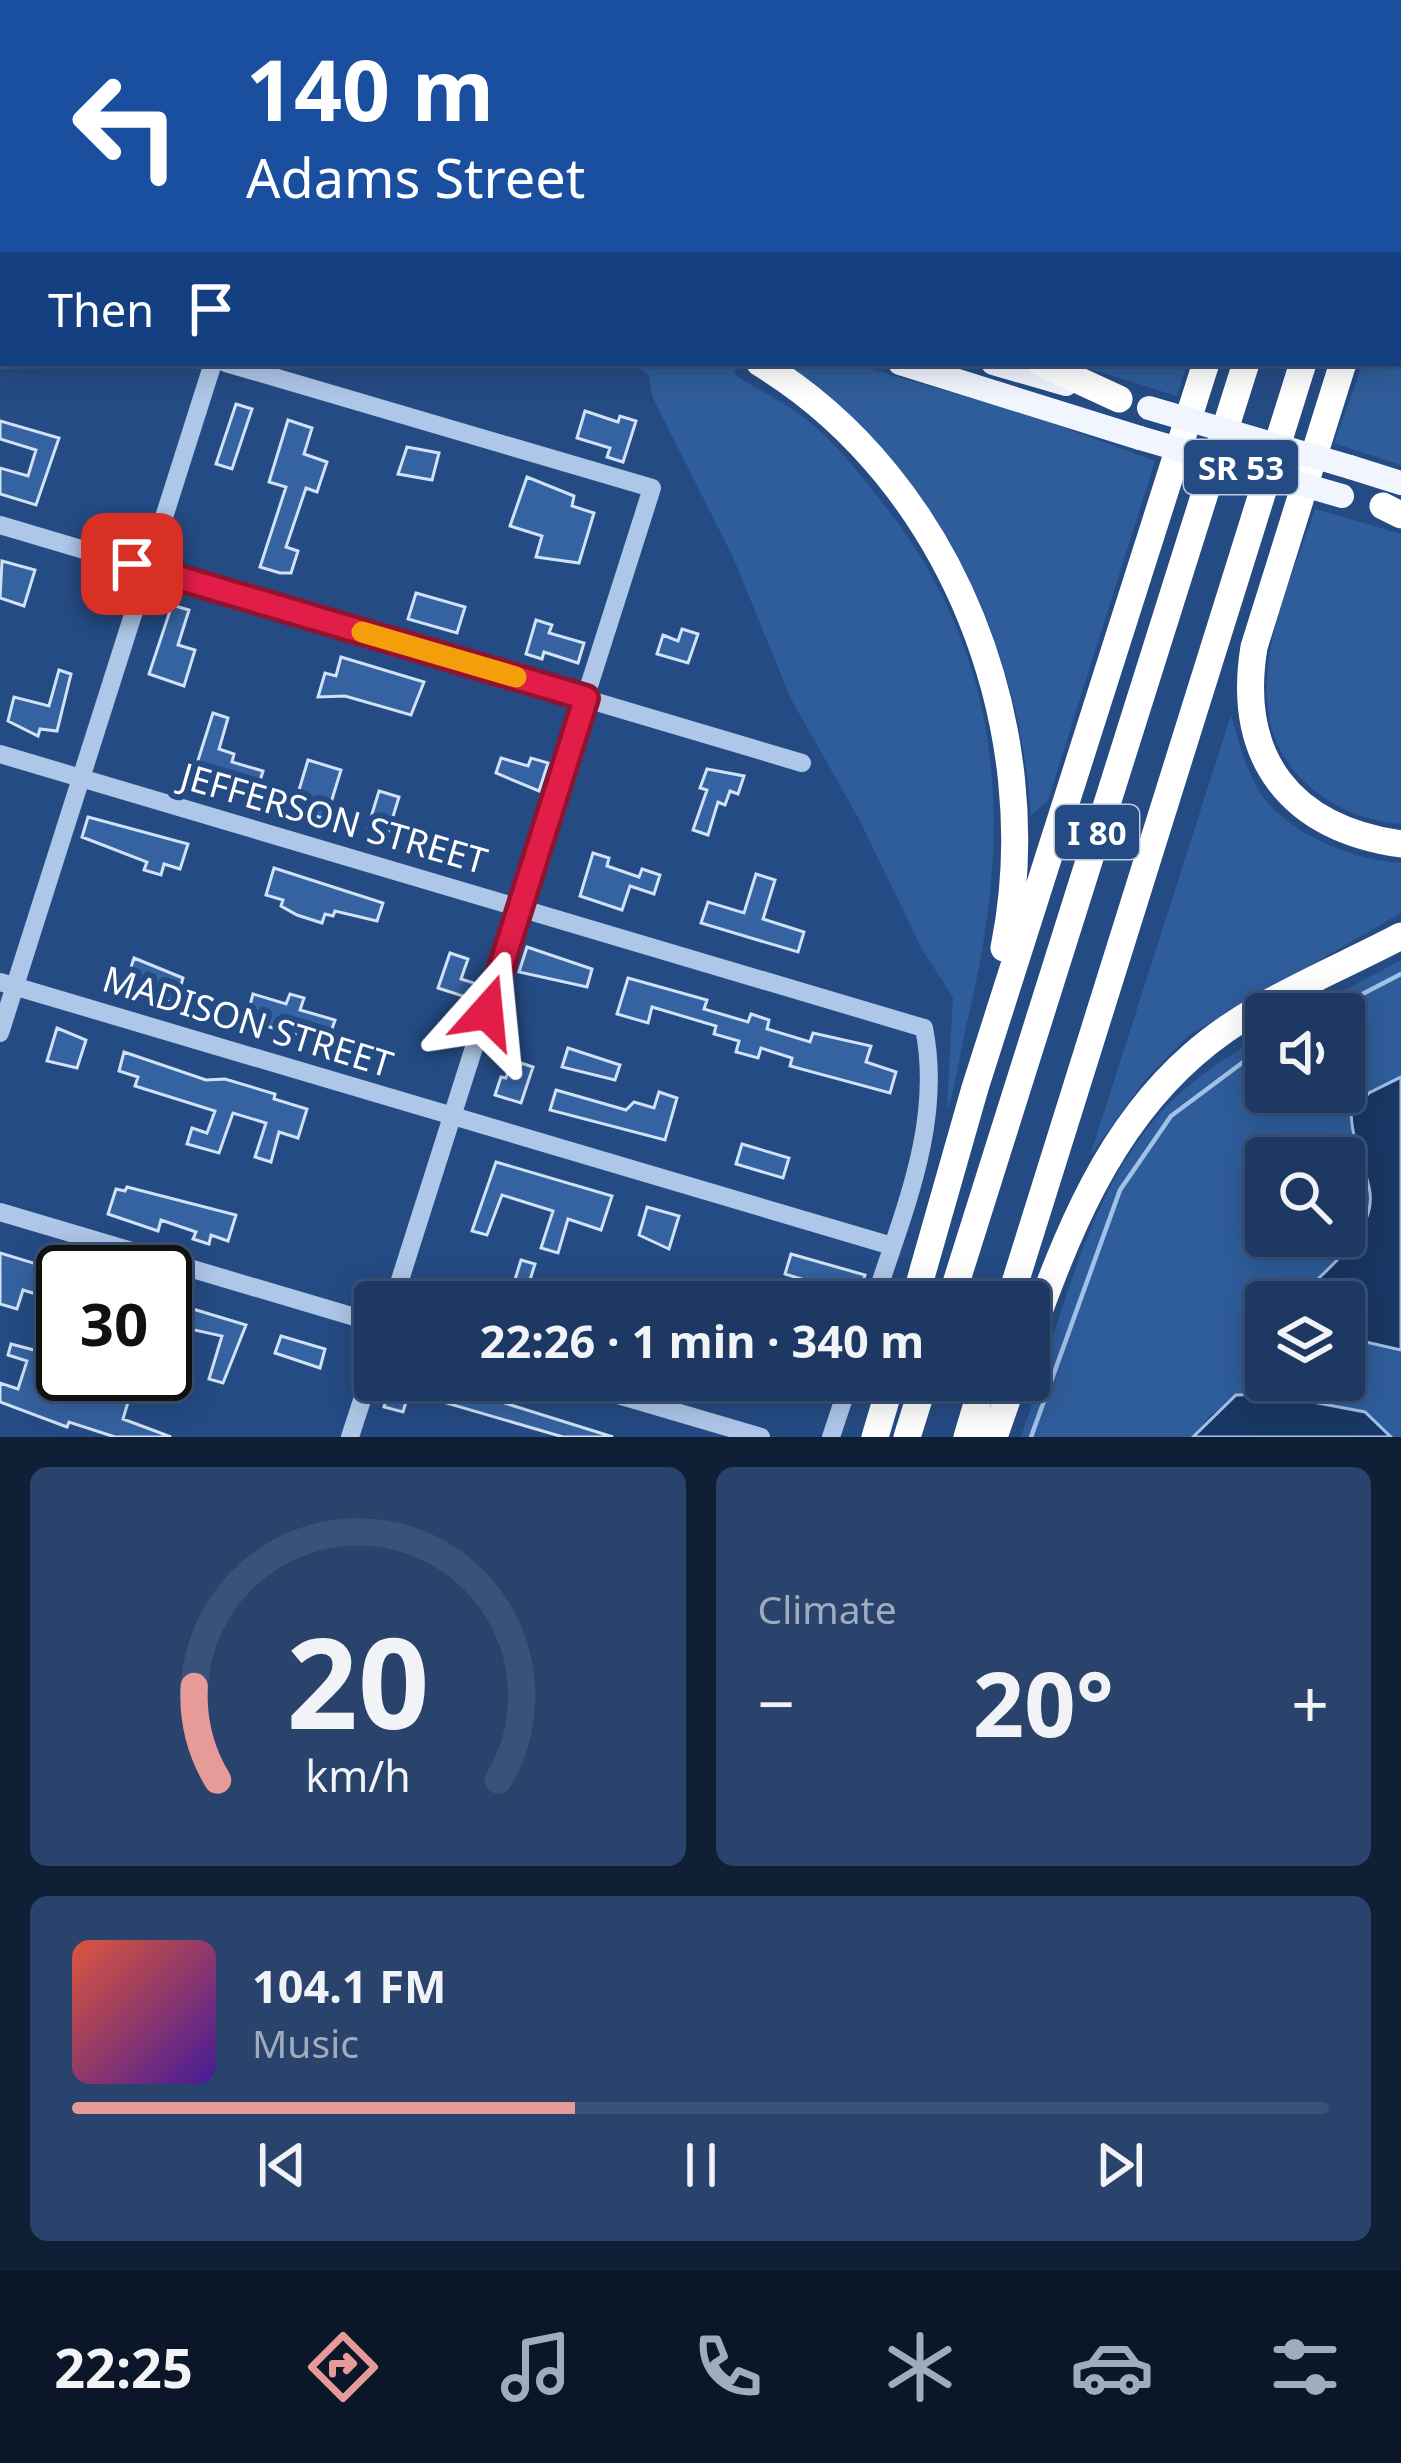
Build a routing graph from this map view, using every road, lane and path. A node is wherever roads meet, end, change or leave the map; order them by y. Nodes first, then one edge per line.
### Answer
1 (212, 366) edge
2 (236, 366) edge
3 (764, 366) edge
4 (910, 366) edge
5 (1004, 366) edge
6 (1048, 366) edge
7 (1205, 366) edge
8 (1245, 366) edge
9 (1303, 366) edge
10 (1342, 366) edge
11 (1119, 399) junction
12 (1401, 482) edge
13 (1395, 510) edge
14 (0, 525) edge
15 (148, 569) junction
16 (586, 698) junction
17 (0, 754) edge
18 (802, 763) dead end
19 (81, 778) junction
20 (1401, 844) edge
21 (519, 907) junction
22 (1401, 936) edge
23 (8, 984) edge
24 (0, 1033) edge
25 (975, 1088) junction
26 (453, 1117) junction
27 (0, 1212) edge
28 (892, 1246) junction
29 (400, 1281) edge
30 (881, 1281) edge
31 (920, 1281) edge
32 (957, 1281) edge
33 (1016, 1281) edge
34 (1050, 1289) edge
35 (354, 1318) edge
36 (362, 1401) edge
37 (638, 1401) edge
38 (843, 1401) edge
39 (886, 1401) edge
40 (919, 1401) edge
41 (978, 1401) edge
42 (1007, 1401) edge
43 (350, 1437) edge
44 (761, 1437) edge
45 (831, 1437) edge
46 (875, 1437) edge
47 (908, 1437) edge
48 (967, 1437) edge
49 (994, 1437) edge

1 - 15 street
2 - 16 street
3 - 25 highway
4 - 13 main road, SR 53, bridge
5 - 11 main road, SR 53
6 - 11 highway
7 - 25 highway
8 - 32 highway, I 80
9 - 33 highway, I 80
10 - 20 highway
11 - 12 main road, SR 53, bridge
14 - 15 street
15 - 16 street
15 - 19 street
16 - 18 street
16 - 21 street
17 - 19 street, JEFFERSON STREET
19 - 21 street, JEFFERSON STREET
19 - 23 street
21 - 26 street
21 - 28 street, JEFFERSON STREET
22 - 34 highway
23 - 24 street
23 - 26 street, MADISON STREET
25 - 31 highway
26 - 28 street, MADISON STREET
26 - 29 street
27 - 35 street
28 - 30 street
36 - 43 street
37 - 44 street
38 - 45 street
39 - 46 highway
40 - 47 highway
41 - 48 highway
42 - 49 highway

